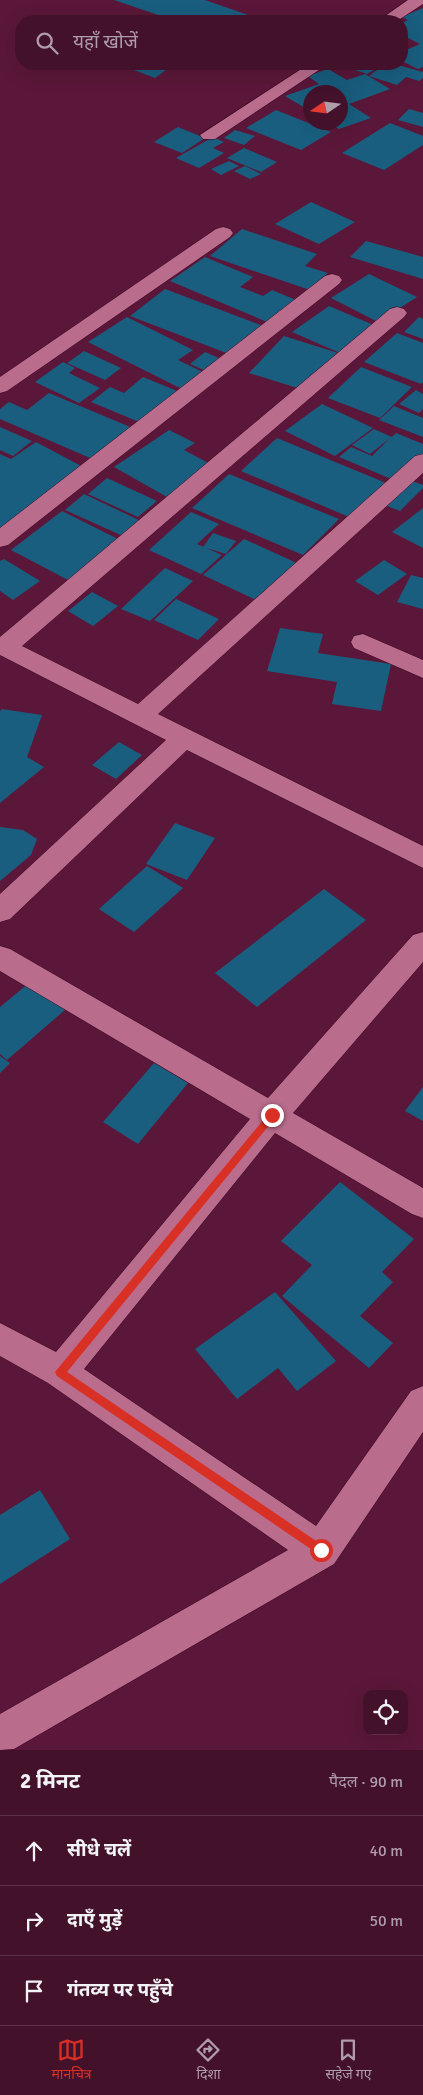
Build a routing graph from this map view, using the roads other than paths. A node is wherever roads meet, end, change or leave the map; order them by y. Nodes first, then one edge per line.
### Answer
1 (419, 0) edge
2 (395, 15) edge
3 (311, 70) edge
4 (209, 135) dead end
5 (222, 233) dead end
6 (332, 280) dead end
7 (398, 313) dead end
8 (0, 387) edge
9 (417, 473) edge
10 (0, 540) edge
11 (363, 642) dead end
12 (2, 646) edge
13 (423, 670) edge
14 (141, 715) junction
15 (185, 737) junction
16 (423, 858) edge
17 (0, 911) edge
18 (423, 943) edge
19 (0, 957) edge
20 (272, 1115) junction
21 (423, 1204) edge
22 (0, 1338) edge
23 (60, 1372) junction
24 (423, 1402) edge
25 (321, 1550) junction
26 (0, 1735) edge

1 - 2 street
3 - 4 street
5 - 8 street
6 - 10 street
7 - 12 street
9 - 14 street
11 - 13 street
12 - 14 street
14 - 15 street
15 - 16 street
15 - 17 street
18 - 20 street
19 - 20 street
20 - 21 street
20 - 23 street
22 - 23 street
23 - 25 street
24 - 25 street
25 - 26 street

